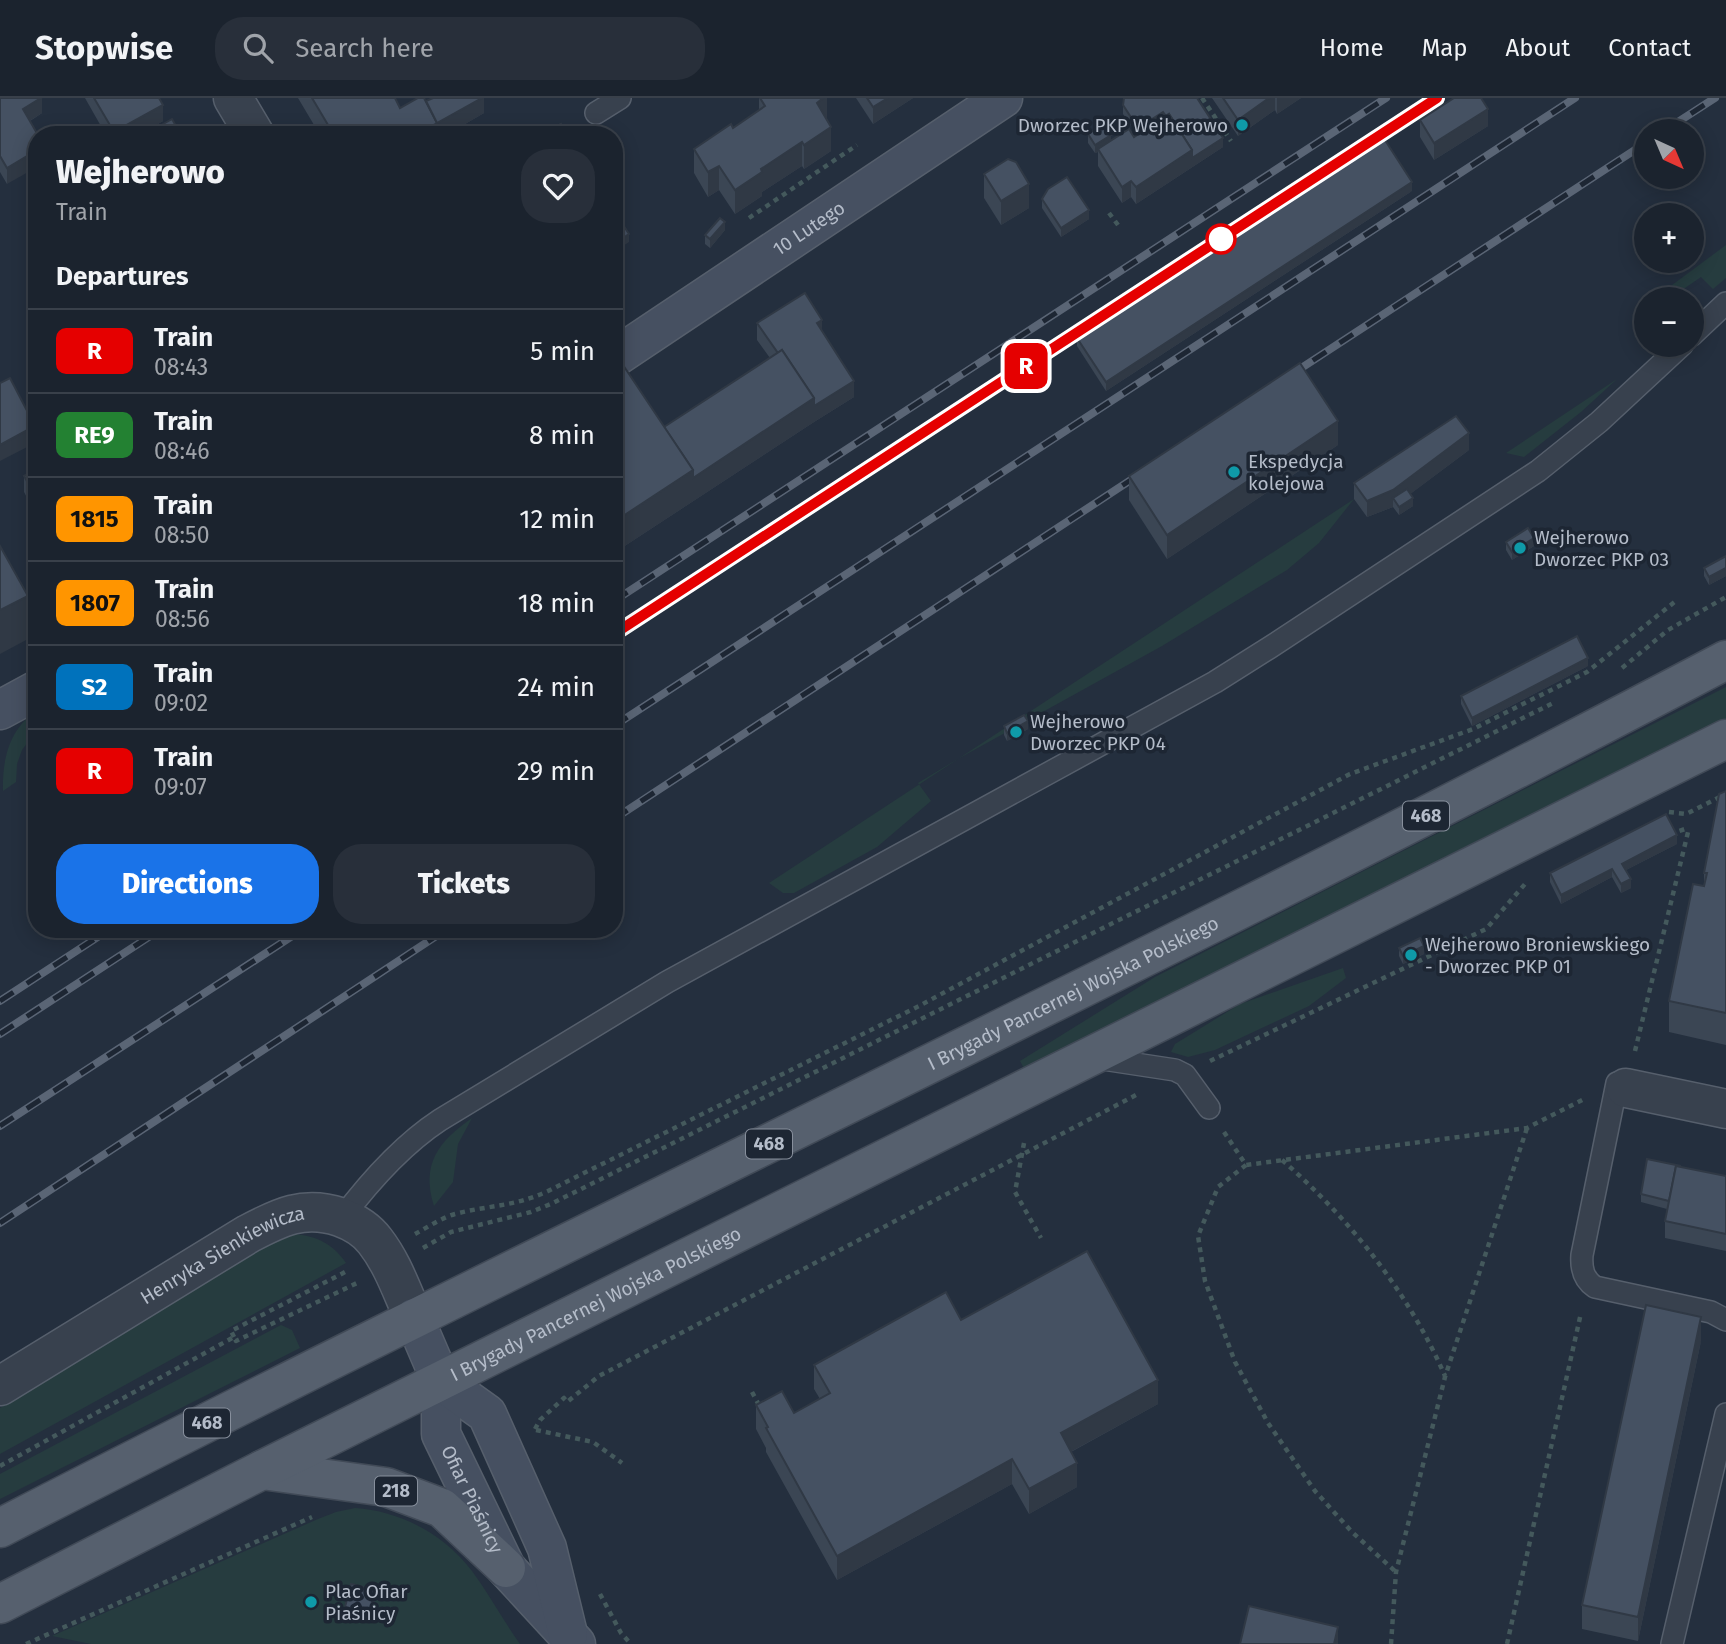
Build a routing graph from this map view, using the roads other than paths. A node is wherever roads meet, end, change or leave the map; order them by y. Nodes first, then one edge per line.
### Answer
1 (233, 98) edge
2 (620, 98) edge
3 (1003, 98) edge
4 (596, 113) dead end
5 (250, 126) edge
6 (1726, 303) edge
7 (1704, 324) edge
8 (623, 352) edge
9 (1669, 357) edge
10 (1726, 660) edge
11 (28, 695) edge
12 (0, 710) edge
13 (1726, 739) edge
14 (1091, 1057) junction
15 (1622, 1085) joint
16 (1209, 1108) road end
17 (1726, 1109) edge
18 (342, 1218) junction
19 (414, 1318) junction
20 (1726, 1320) edge
21 (442, 1381) junction
22 (0, 1386) edge
23 (1726, 1414) edge
24 (262, 1470) junction
25 (0, 1528) edge
26 (506, 1568) junction
27 (0, 1604) edge
28 (572, 1641) edge
29 (1672, 1644) edge

1 - 5 street
2 - 4 lane
3 - 8 street, 10 Lutego
6 - 7 lane
9 - 18 lane
10 - 19 main road, I Brygady Pancernej Wojska Polskiego / 468
11 - 12 street
13 - 14 main road, I Brygady Pancernej Wojska Polskiego
14 - 16 lane
14 - 21 main road, I Brygady Pancernej Wojska Polskiego
15 - 17 street
15 - 20 lane
18 - 19 street, Henryka Sienkiewicza
18 - 22 street, Henryka Sienkiewicza
19 - 21 street, I Brygady Pancernej Wojska Polskiego
19 - 25 main road, I Brygady Pancernej Wojska Polskiego / 468
21 - 24 main road, I Brygady Pancernej Wojska Polskiego
21 - 26 street, Ofiar Piaśnicy / 218
21 - 28 street, Ofiar Piaśnicy / 218
23 - 29 lane
24 - 26 main road, 218
24 - 27 main road, I Brygady Pancernej Wojska Polskiego
26 - 28 street, Ofiar Piaśnicy / 218

